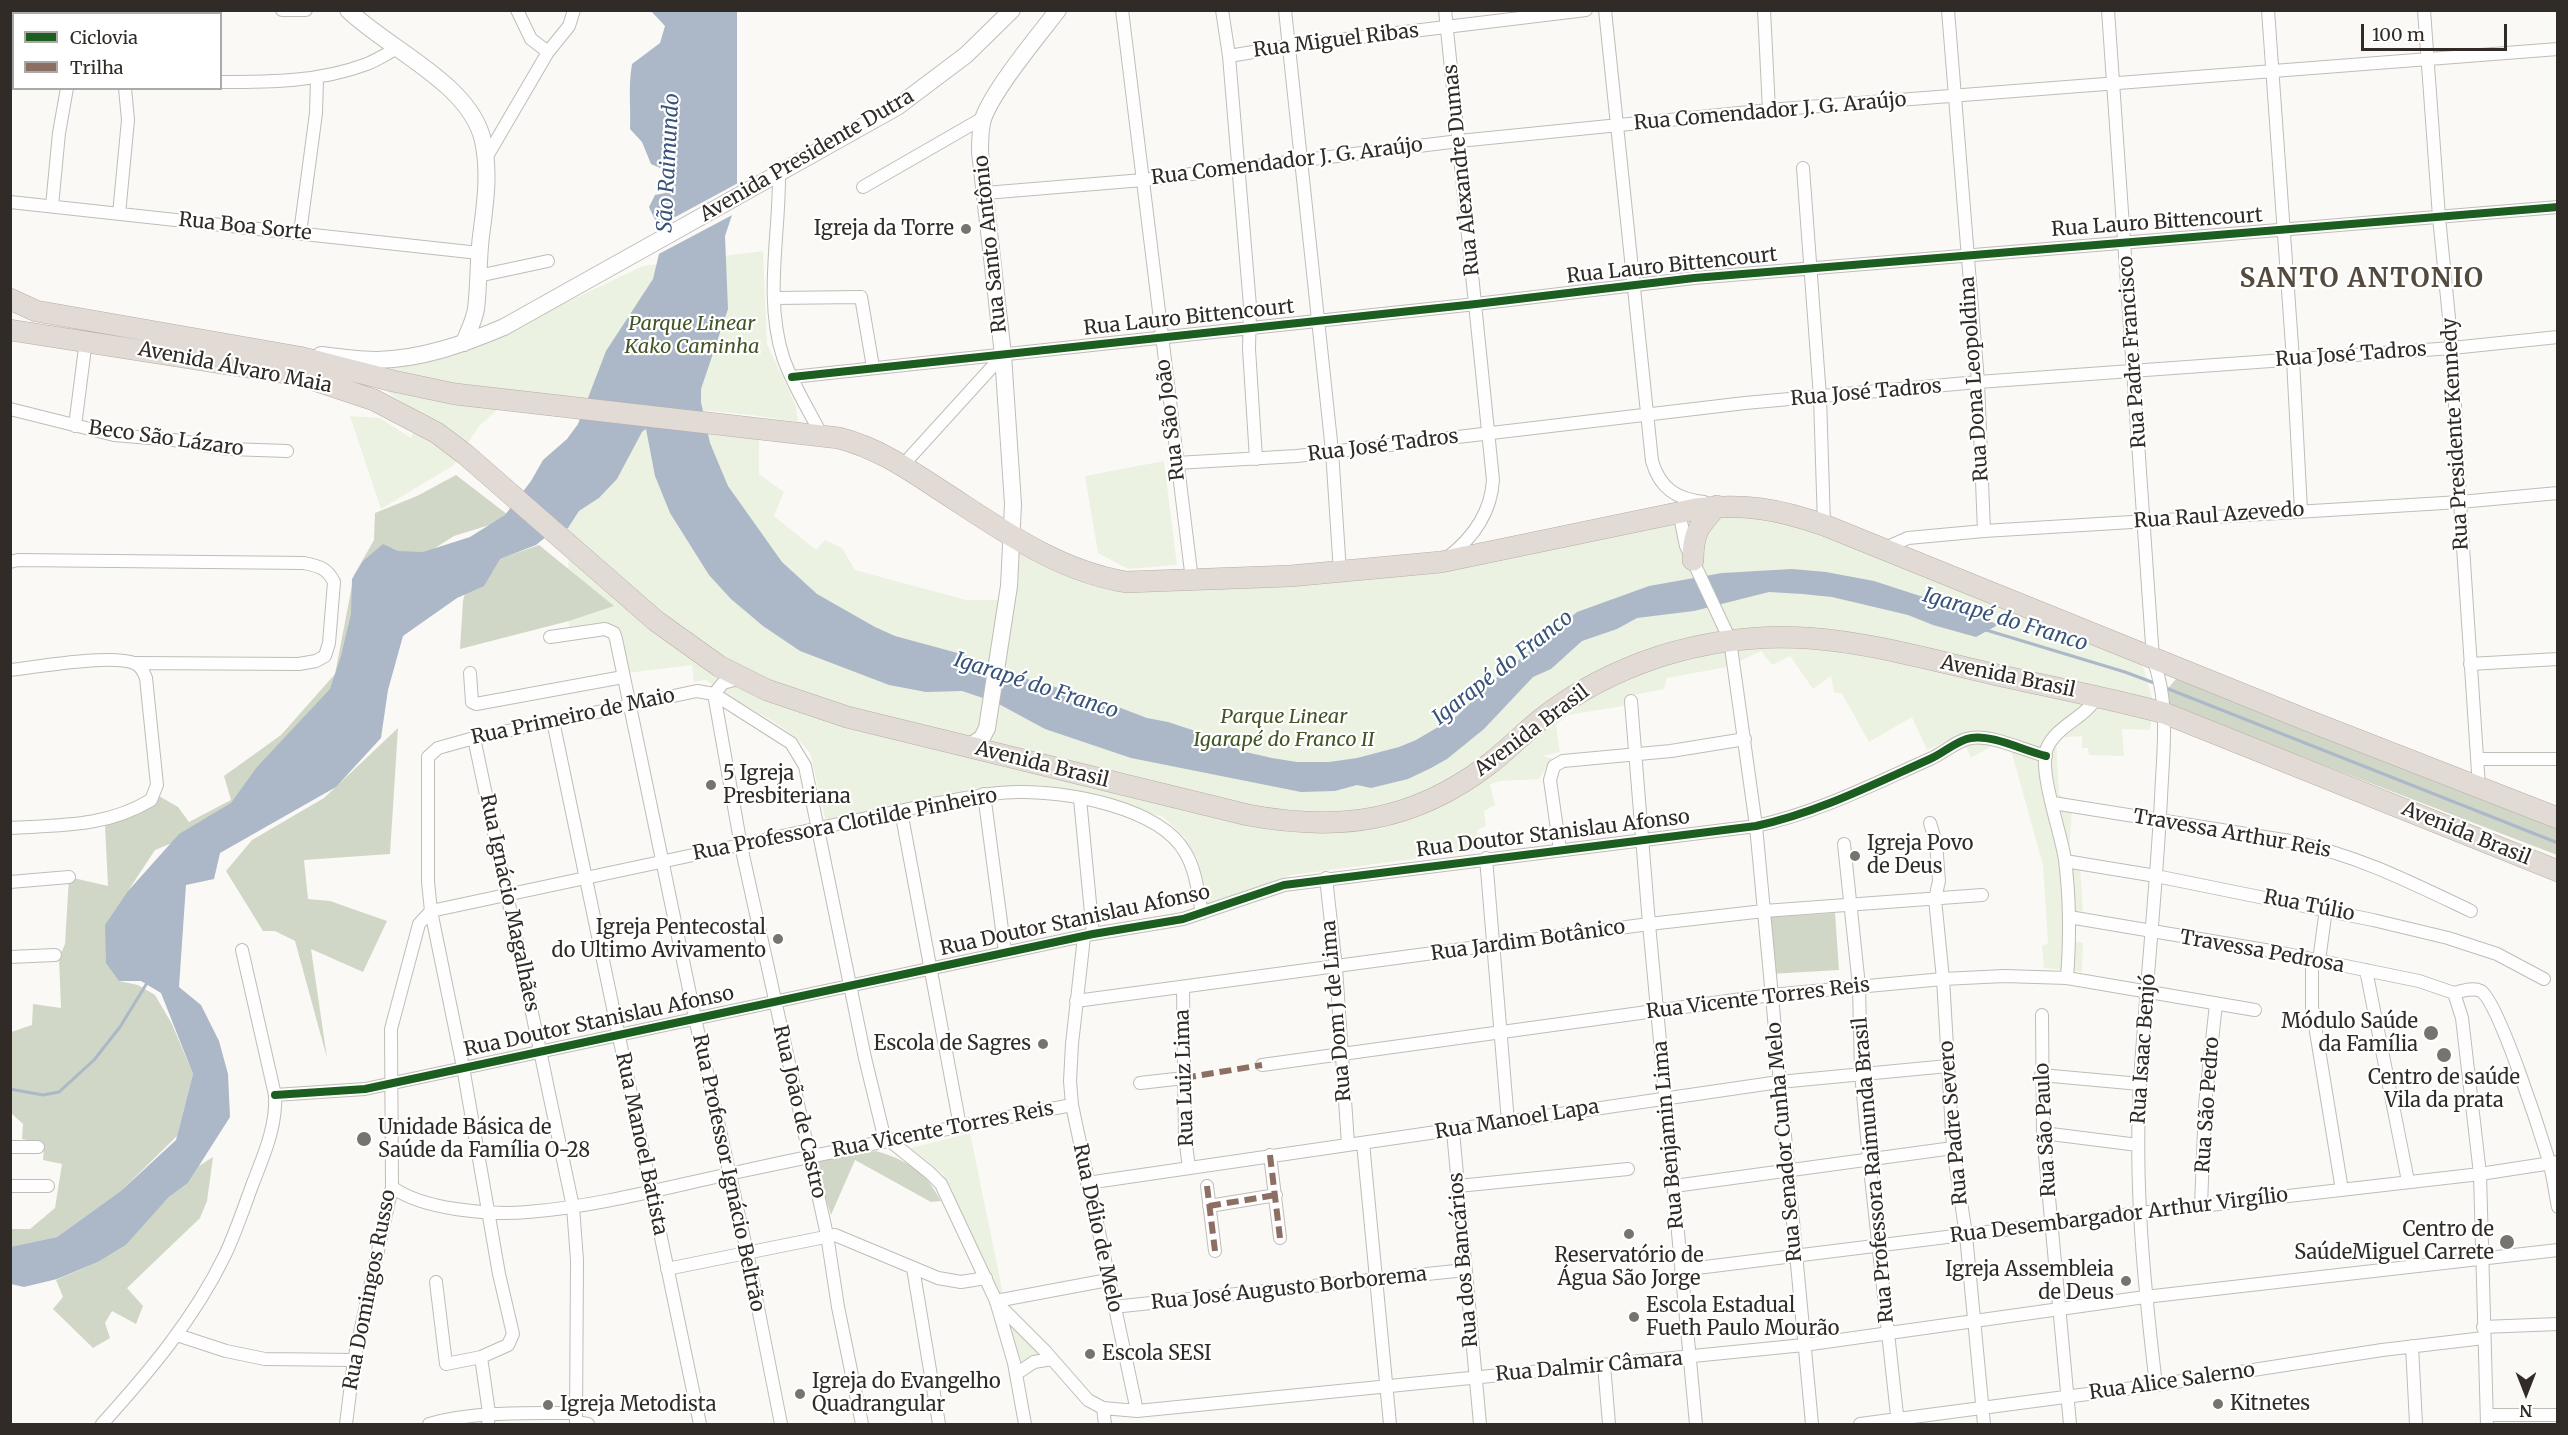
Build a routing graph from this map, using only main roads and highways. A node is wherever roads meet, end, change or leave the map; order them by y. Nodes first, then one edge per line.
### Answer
1 (10, 299) edge
2 (10, 330) edge
3 (1717, 506) junction
4 (1694, 562) road end
5 (625, 593) joint
6 (2558, 818) edge
7 (2558, 871) edge

1 - 3 highway, Avenida Álvaro Maia
2 - 5 highway, Avenida Álvaro Maia
3 - 4 highway
3 - 6 highway
5 - 7 highway, Avenida Brasil

